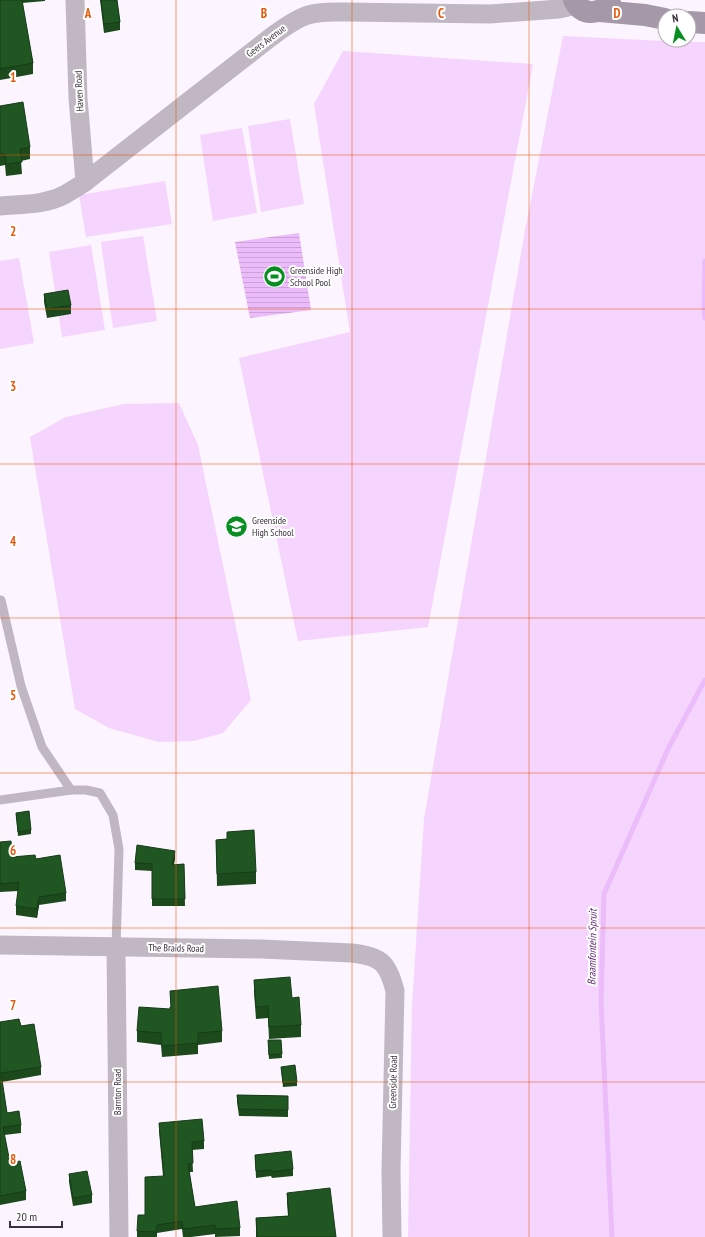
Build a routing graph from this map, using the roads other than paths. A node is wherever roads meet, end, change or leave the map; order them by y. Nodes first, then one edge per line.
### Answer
1 (75, 0) edge
2 (630, 0) edge
3 (575, 2) edge
4 (606, 6) edge
5 (655, 17) edge
6 (85, 182) junction
7 (0, 206) edge
8 (1, 600) dead end
9 (71, 790) junction
10 (0, 800) edge
11 (0, 944) edge
12 (116, 947) junction
13 (352, 953) joint
14 (119, 1237) edge
15 (392, 1237) edge

1 - 6 street, Haven Road
2 - 5 street
3 - 4 street
3 - 6 street, Geers Avenue
4 - 5 street
6 - 7 street, Geers Avenue
8 - 9 lane
9 - 10 lane
9 - 12 lane
11 - 12 street, The Braids Road
12 - 13 street, The Braids Road
12 - 14 street, Barnton Road
13 - 15 street, Greenside Road

